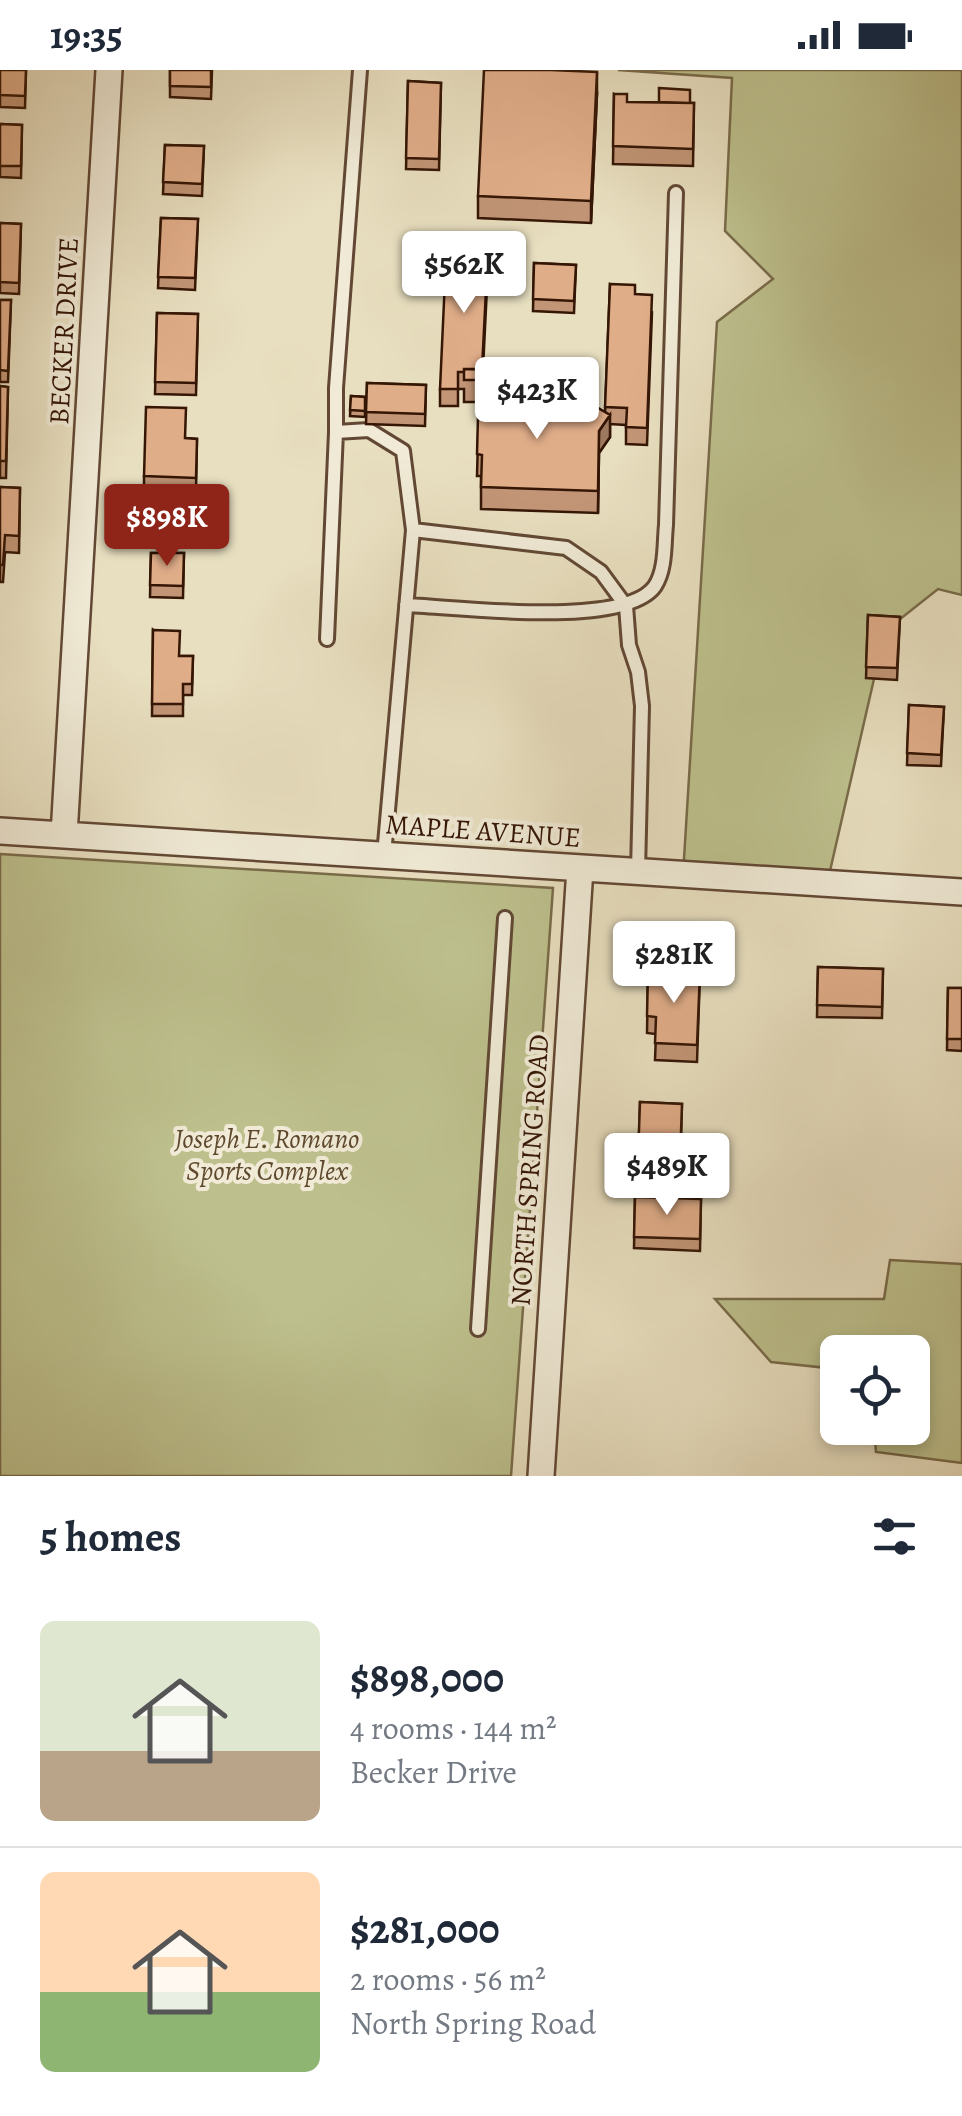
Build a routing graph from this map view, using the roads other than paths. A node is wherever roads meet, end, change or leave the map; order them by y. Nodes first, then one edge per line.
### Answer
1 (110, 70) edge
2 (360, 70) edge
3 (676, 193) dead end
4 (336, 432) junction
5 (413, 530) junction
6 (406, 605) junction
7 (626, 606) junction
8 (327, 639) dead end
9 (0, 831) edge
10 (64, 834) junction
11 (384, 855) junction
12 (580, 868) junction
13 (638, 871) junction
14 (962, 892) edge
15 (505, 918) dead end
16 (478, 1329) dead end
17 (541, 1476) edge

1 - 10 street, BECKER DRIVE
2 - 4 lane
3 - 7 lane
4 - 5 lane
4 - 8 lane
5 - 6 lane
5 - 7 lane
6 - 7 lane
6 - 11 lane
7 - 13 lane
9 - 10 street, MAPLE AVENUE
10 - 11 street, MAPLE AVENUE
11 - 12 street, MAPLE AVENUE
12 - 13 street, MAPLE AVENUE
12 - 17 street, NORTH SPRING ROAD
13 - 14 street, MAPLE AVENUE
15 - 16 lane

